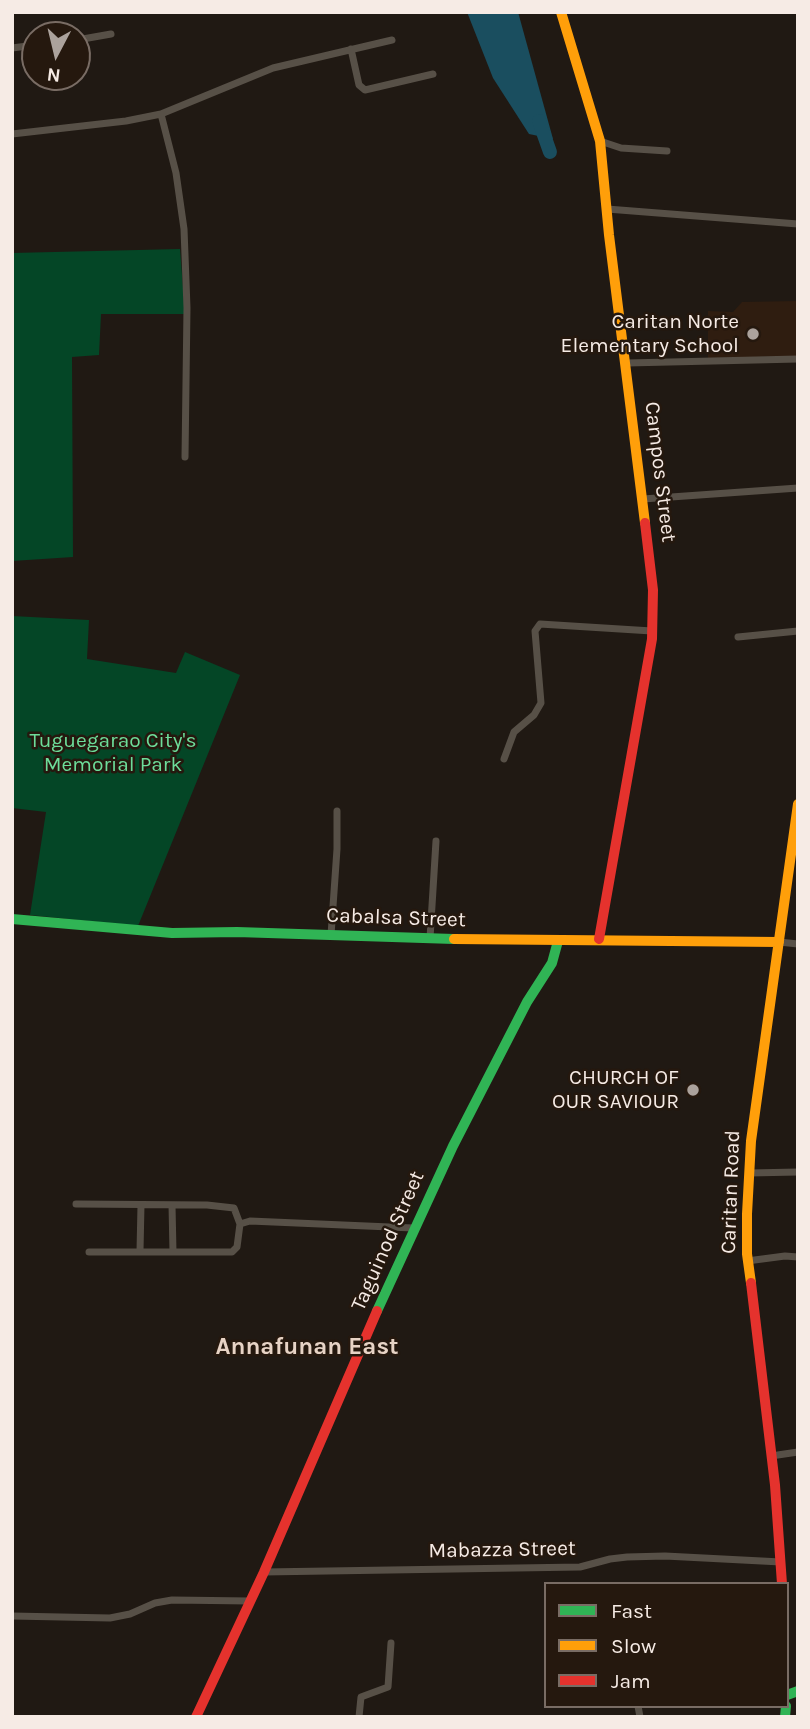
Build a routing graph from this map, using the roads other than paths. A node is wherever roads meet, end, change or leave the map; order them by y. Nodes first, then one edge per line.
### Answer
1 (562, 12) edge
2 (111, 34) dead end
3 (91, 38) edge
4 (392, 40) dead end
5 (351, 49) junction
6 (433, 74) dead end
7 (161, 114) junction
8 (12, 134) edge
9 (600, 141) junction
10 (667, 151) dead end
11 (607, 209) junction
12 (798, 224) edge
13 (798, 359) edge
14 (627, 363) junction
15 (186, 457) dead end
16 (798, 488) edge
17 (643, 499) junction
18 (652, 631) junction
19 (798, 631) edge
20 (738, 637) dead end
21 (504, 758) dead end
22 (798, 804) edge
23 (337, 811) dead end
24 (436, 841) dead end
25 (12, 919) edge
26 (331, 935) junction
27 (430, 938) junction
28 (599, 939) junction
29 (558, 941) junction
30 (779, 942) junction
31 (798, 944) edge
32 (798, 1172) edge
33 (749, 1173) junction
34 (76, 1204) dead end
35 (141, 1205) junction
36 (172, 1205) junction
37 (240, 1224) junction
38 (413, 1228) junction
39 (140, 1251) junction
40 (89, 1252) dead end
41 (173, 1252) junction
42 (798, 1257) edge
43 (747, 1261) junction
44 (798, 1452) edge
45 (771, 1456) junction
46 (781, 1562) junction
47 (264, 1572) junction
48 (782, 1582) edge
49 (250, 1601) junction
50 (12, 1616) edge
51 (391, 1643) dead end
52 (786, 1711) edge
53 (798, 1711) edge
54 (196, 1717) edge
55 (359, 1717) edge

1 - 9 street, Campos Street
2 - 3 street
4 - 5 street
5 - 6 street
5 - 7 street
7 - 8 street
7 - 15 street
9 - 10 street
9 - 11 street, Campos Street
11 - 12 street
11 - 14 street, Campos Street
13 - 14 street
14 - 17 street, Campos Street
16 - 17 street
17 - 18 street, Campos Street
18 - 21 street
18 - 28 street, Campos Street
19 - 20 street
22 - 30 street, Caritan Road
23 - 26 street
24 - 27 street
25 - 26 street, Cabalsa Street
26 - 27 street, Cabalsa Street
27 - 29 street, Cabalsa Street
28 - 29 street, Cabalsa Street
28 - 30 street, Cabalsa Street
29 - 38 street, Taguinod Street
30 - 31 street
30 - 33 street, Caritan Road
32 - 33 street
33 - 43 street, Caritan Road
34 - 35 street
35 - 36 street
35 - 39 street
36 - 37 street
36 - 41 street
37 - 38 street
37 - 41 street
38 - 47 street, Taguinod Street
39 - 40 street
39 - 41 street
42 - 43 street
43 - 45 street, Caritan Road
44 - 45 street
45 - 46 street, Caritan Road
46 - 47 street, Mabazza Street
46 - 48 street, Caritan Road
47 - 49 street, Taguinod Street
49 - 50 street
49 - 54 street, Taguinod Street
51 - 55 street
52 - 53 street

